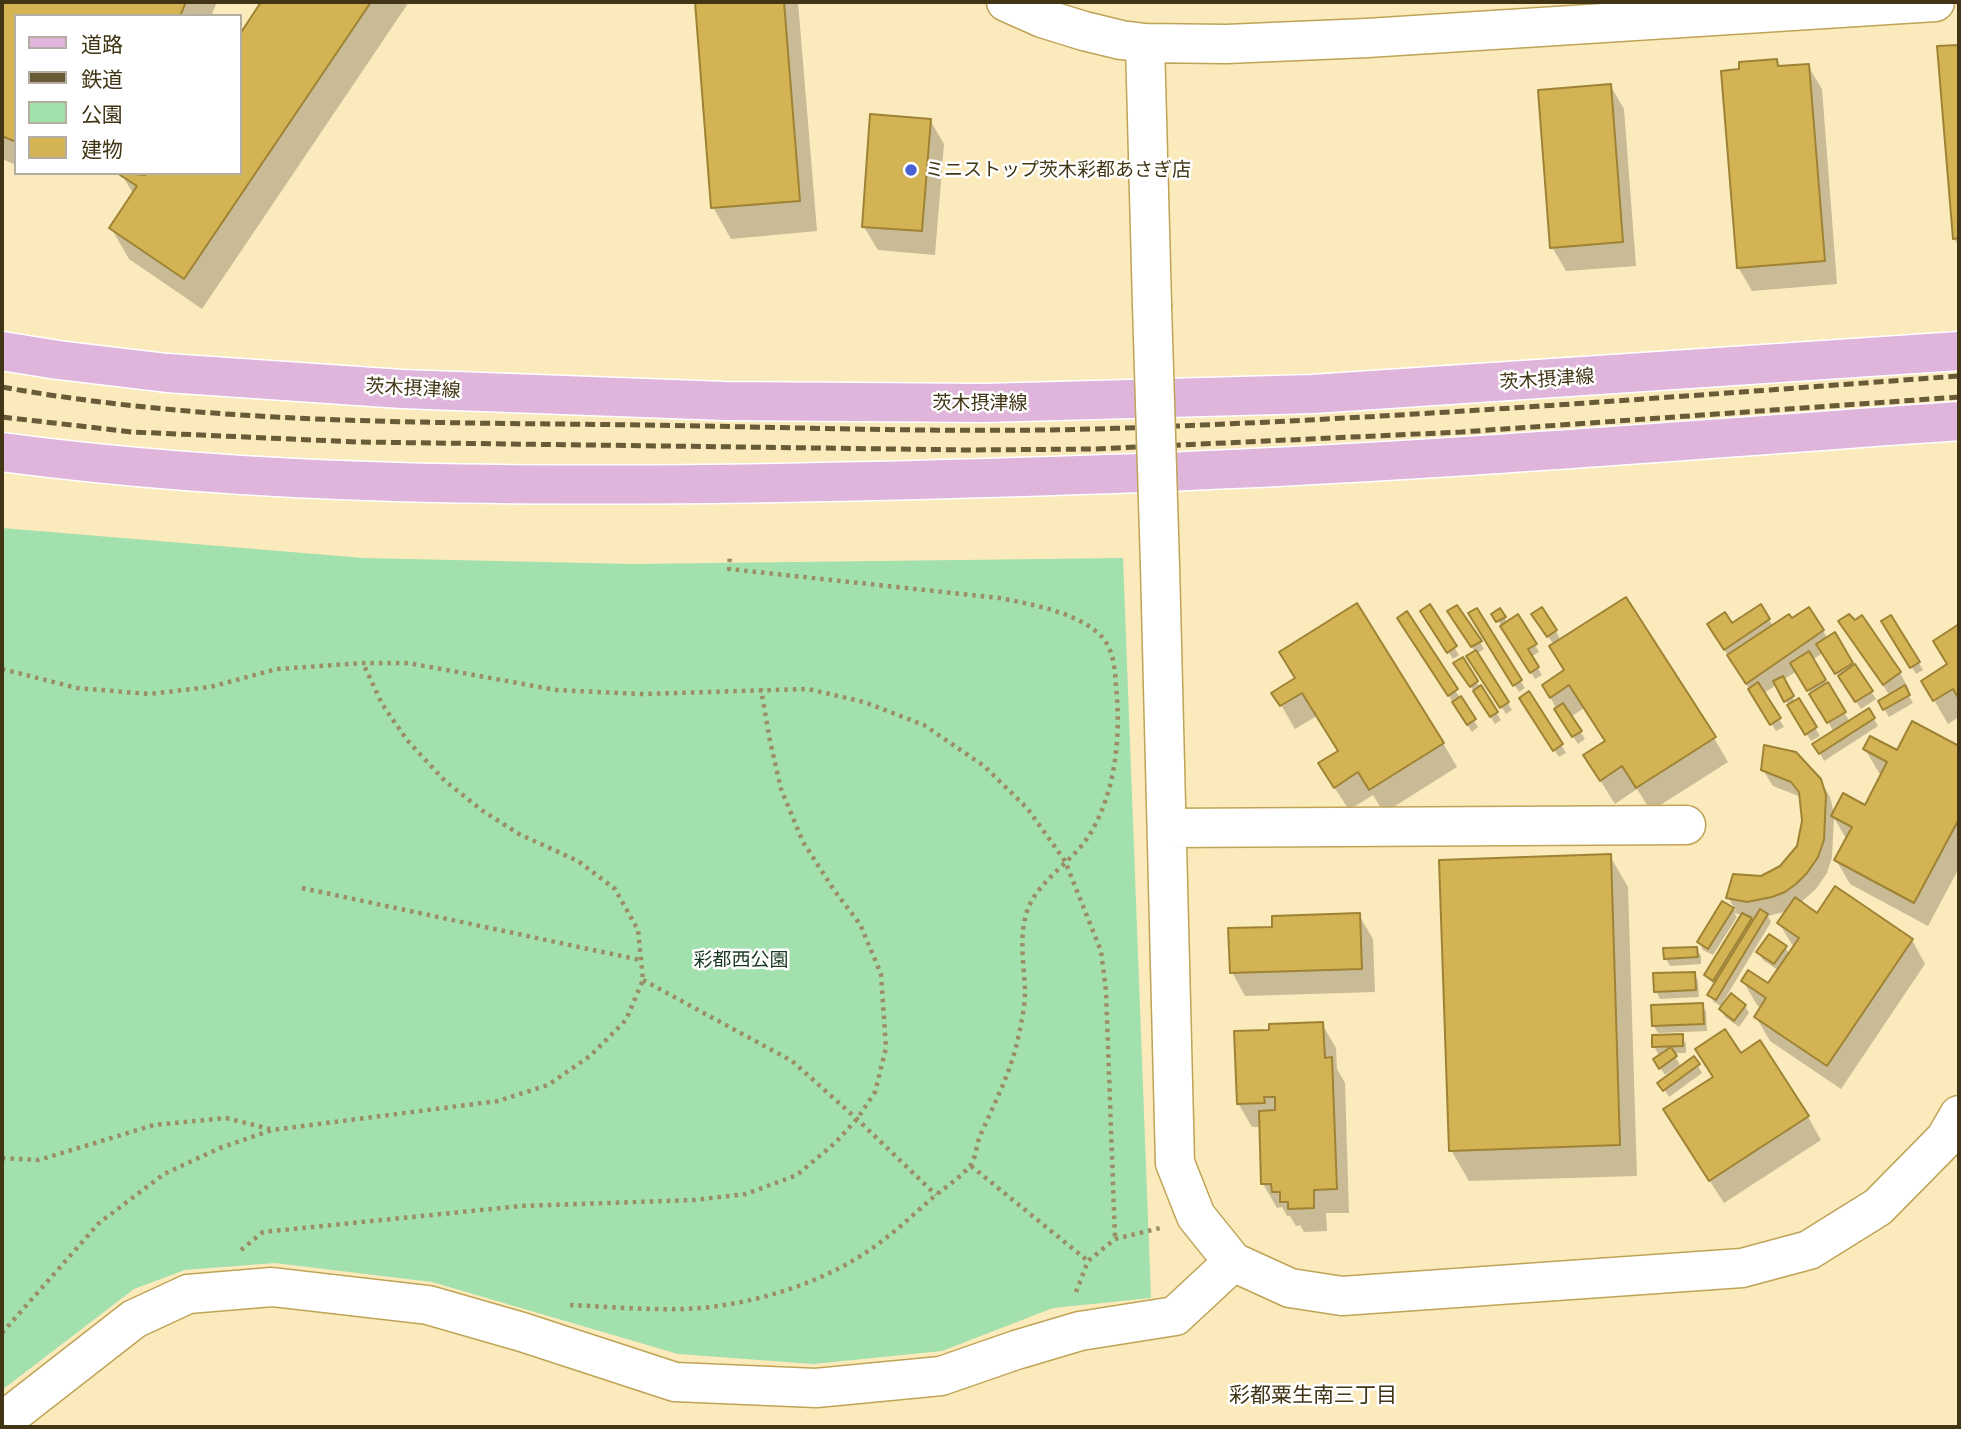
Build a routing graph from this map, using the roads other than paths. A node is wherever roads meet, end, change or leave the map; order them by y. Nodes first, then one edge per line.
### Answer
1 (1006, 2) edge
2 (1935, 2) edge
3 (1144, 43) junction
4 (2, 351) edge
5 (1959, 351) edge
6 (1959, 421) edge
7 (2, 452) edge
8 (1686, 825) dead end
9 (1167, 828) junction
10 (1959, 1115) edge
11 (1233, 1262) junction
12 (2, 1422) edge

1 - 3 street
2 - 3 street
3 - 9 street, bridge
4 - 5 main road, 茨木摂津線
6 - 7 main road
8 - 9 street
9 - 11 street
10 - 11 street
11 - 12 street

